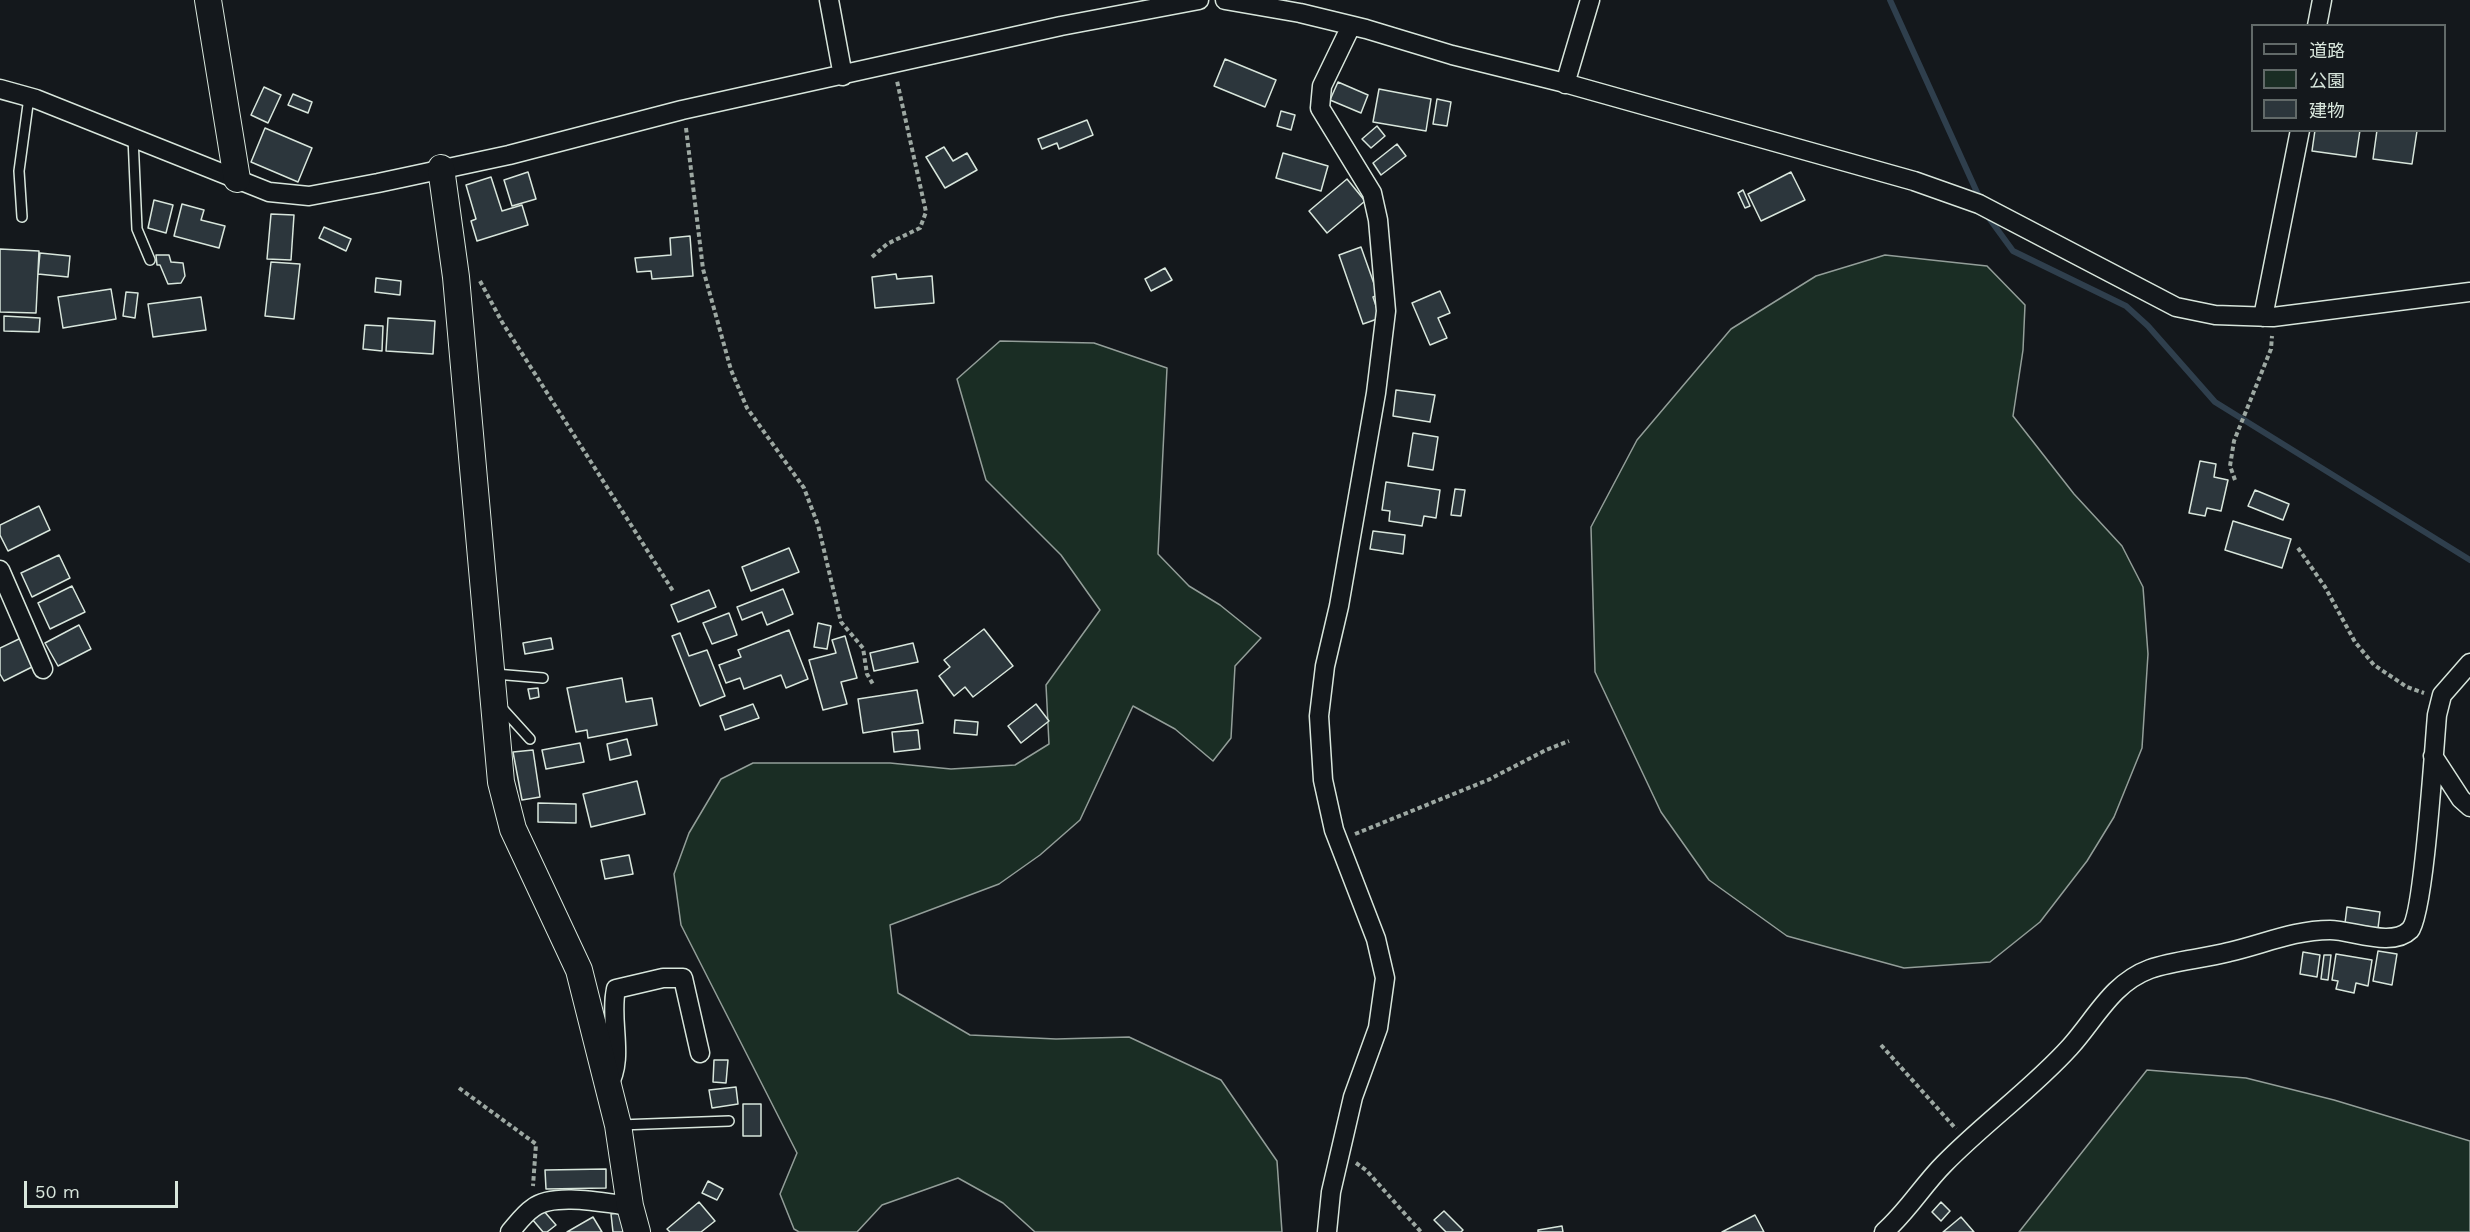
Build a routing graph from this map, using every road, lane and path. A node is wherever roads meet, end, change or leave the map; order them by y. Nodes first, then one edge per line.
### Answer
1 (208, 0) edge
2 (829, 0) edge
3 (1199, 0) edge
4 (1224, 0) edge
5 (1590, 0) edge
6 (2322, 0) edge
7 (2317, 24) edge
8 (1351, 26) junction
9 (894, 64) junction
10 (843, 76) junction
11 (1565, 84) junction
12 (0, 89) edge
13 (30, 97) junction
14 (682, 110) junction
15 (2300, 132) edge
16 (133, 137) junction
17 (441, 168) junction
18 (237, 179) junction
19 (22, 217) dead end
20 (872, 257) dead end
21 (150, 260) dead end
22 (456, 277) junction
23 (2470, 292) edge
24 (2268, 317) junction
25 (2235, 480) dead end
26 (2298, 548) dead end
27 (0, 570) edge
28 (673, 591) dead end
29 (2470, 663) edge
30 (43, 669) dead end
31 (543, 678) dead end
32 (493, 686) junction
33 (874, 686) dead end
34 (2441, 699) junction
35 (530, 738) dead end
36 (1569, 741) dead end
37 (2433, 756) junction
38 (2470, 807) edge
39 (1338, 840) junction
40 (1881, 1045) dead end
41 (700, 1053) dead end
42 (608, 1086) junction
43 (459, 1088) dead end
44 (729, 1121) dead end
45 (618, 1125) junction
46 (1968, 1142) junction
47 (1340, 1153) junction
48 (630, 1206) junction
49 (533, 1207) junction
50 (510, 1232) edge
51 (637, 1232) edge
52 (1327, 1232) edge
53 (1421, 1232) edge
54 (1884, 1232) edge

1 - 18 street
2 - 10 street
3 - 9 street
4 - 8 street
5 - 11 street
6 - 7 street
8 - 11 street
8 - 39 street
9 - 10 street
9 - 20 path
10 - 14 street
11 - 24 street
12 - 13 street
13 - 16 street
13 - 19 lane
14 - 17 street
14 - 33 path
15 - 24 street
16 - 18 street
16 - 21 lane
17 - 18 street
17 - 22 street
22 - 28 path
22 - 32 street
23 - 24 street
24 - 25 path
26 - 34 path
27 - 30 street
29 - 34 street
31 - 32 lane
32 - 35 lane
32 - 42 street
34 - 37 street
36 - 39 path
37 - 38 street
37 - 46 street
39 - 47 street
40 - 46 path
41 - 42 street
42 - 45 street
43 - 49 path
44 - 45 lane
45 - 48 street
46 - 54 street
47 - 52 street
47 - 53 path
48 - 49 street
48 - 51 street
49 - 50 street

